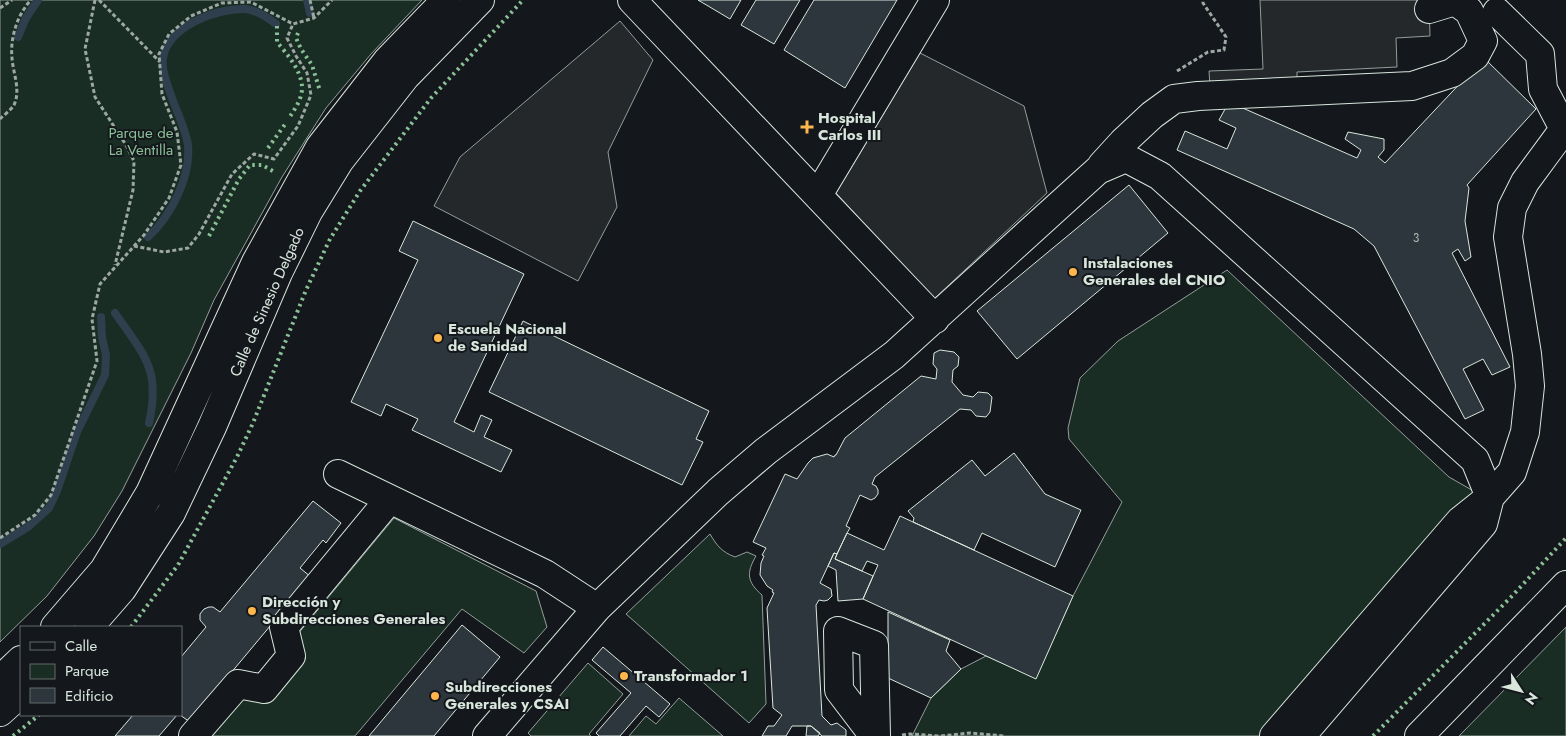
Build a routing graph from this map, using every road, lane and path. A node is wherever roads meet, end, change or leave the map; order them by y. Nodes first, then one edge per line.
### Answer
1 (12, 0) edge
2 (31, 0) edge
3 (95, 0) edge
4 (99, 0) edge
5 (310, 0) edge
6 (332, 0) edge
7 (446, 0) edge
8 (480, 0) edge
9 (634, 0) edge
10 (935, 0) edge
11 (1203, 0) edge
12 (0, 8) edge
13 (1429, 9) dead end
14 (1497, 12) dead end
15 (314, 18) junction
16 (293, 24) junction
17 (160, 62) junction
18 (1174, 73) dead end
19 (0, 119) edge
20 (1098, 170) junction
21 (818, 195) junction
22 (133, 246) junction
23 (115, 265) junction
24 (935, 319) junction
25 (338, 474) dead end
26 (1490, 497) junction
27 (388, 500) junction
28 (0, 538) edge
29 (1566, 585) edge
30 (597, 608) junction
31 (56, 626) edge
32 (90, 626) edge
33 (20, 661) edge
34 (0, 680) edge
35 (20, 695) edge
36 (0, 712) edge
37 (494, 734) edge
38 (193, 736) edge
39 (909, 736) edge
40 (940, 736) edge
41 (1004, 736) edge
42 (1274, 736) edge
43 (1301, 736) edge
44 (1419, 736) edge

1 - 12 path
2 - 19 path
3 - 23 path
4 - 17 path
5 - 15 path
6 - 15 path
7 - 31 main road, Calle de Sinesio Delgado
8 - 32 main road, Calle de Sinesio Delgado
9 - 21 main road
10 - 21 main road
11 - 18 path
13 - 20 main road
14 - 26 main road
15 - 16 path
16 - 17 path
16 - 22 path
17 - 22 path
20 - 24 main road
20 - 26 main road
21 - 24 main road
22 - 23 path
23 - 28 path
24 - 30 main road
25 - 27 main road
26 - 42 main road
26 - 43 main road
27 - 30 main road
27 - 38 main road
29 - 44 main road
30 - 37 main road
33 - 34 main road
35 - 36 main road
39 - 40 path
40 - 41 path

